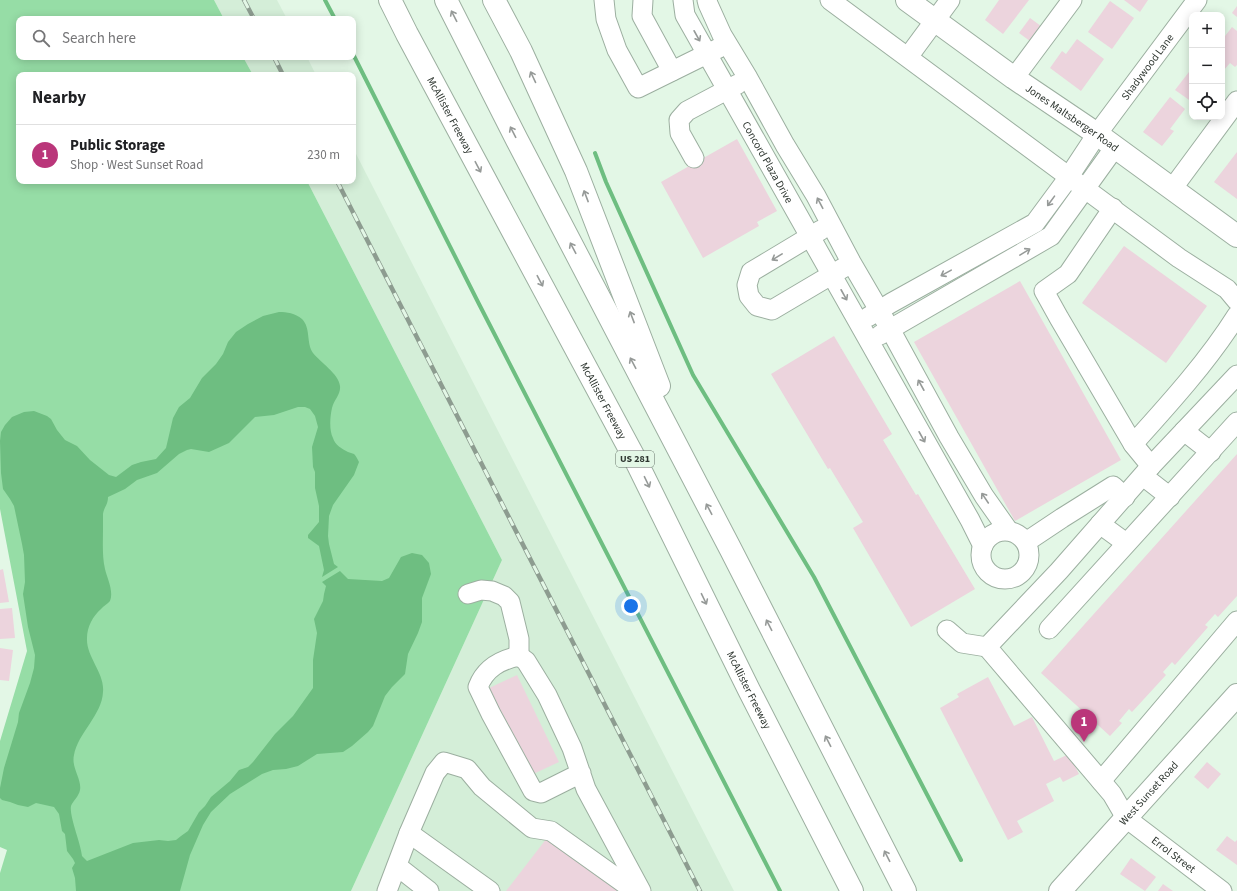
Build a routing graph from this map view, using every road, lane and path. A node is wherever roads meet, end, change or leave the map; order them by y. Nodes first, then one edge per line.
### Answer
1 (384, 0) edge
2 (390, 0) edge
3 (446, 0) edge
4 (494, 0) edge
5 (604, 0) edge
6 (643, 0) edge
7 (683, 0) edge
8 (707, 0) edge
9 (830, 0) edge
10 (907, 0) edge
11 (950, 0) edge
12 (1072, 0) edge
13 (1197, 0) edge
14 (935, 20) junction
15 (406, 34) junction
16 (727, 44) junction
17 (708, 54) junction
18 (908, 57) junction
19 (672, 71) junction
20 (748, 78) junction
21 (1014, 78) junction
22 (727, 89) junction
23 (1237, 101) edge
24 (1097, 134) junction
25 (1115, 147) junction
26 (694, 158) dead end
27 (1068, 176) junction
28 (1085, 189) junction
29 (1172, 189) junction
30 (1113, 208) junction
31 (831, 224) junction
32 (810, 236) junction
33 (1237, 236) edge
34 (982, 253) junction
35 (852, 264) junction
36 (991, 271) junction
37 (832, 274) junction
38 (1237, 302) edge
39 (880, 310) junction
40 (1237, 315) edge
41 (859, 323) junction
42 (890, 329) junction
43 (869, 342) junction
44 (1236, 379) edge
45 (1237, 422) edge
46 (1184, 431) junction
47 (1133, 444) junction
48 (1210, 452) junction
49 (1147, 471) junction
50 (696, 484) junction
51 (1125, 497) junction
52 (1170, 497) junction
53 (1100, 524) junction
54 (1008, 530) junction
55 (1026, 542) junction
56 (1126, 543) junction
57 (983, 546) junction
58 (1059, 571) junction
59 (1082, 591) junction
60 (468, 594) dead end
61 (1237, 621) edge
62 (1049, 629) dead end
63 (947, 630) dead end
64 (987, 648) junction
65 (519, 656) junction
66 (1237, 695) edge
67 (581, 773) junction
68 (1101, 781) junction
69 (1126, 818) junction
70 (409, 833) junction
71 (396, 866) junction
72 (387, 891) edge
73 (429, 891) edge
74 (490, 891) edge
75 (635, 891) edge
76 (641, 891) edge
77 (852, 891) edge
78 (905, 891) edge
79 (1060, 891) edge
80 (1222, 891) edge

1 - 15 main road
2 - 15 main road, McAllister Freeway / US 281
50 -> 3 main road
50 -> 4 main road
5 - 19 street
6 - 19 street
7 -> 17 street, Concord Plaza Drive
8 - 16 street, Concord Plaza Drive
9 - 18 street
10 - 14 main road, Jones Maltsberger Road
11 - 14 street
12 - 21 street
13 - 24 street, Shadywood Lane
14 - 18 street
14 - 21 main road, Jones Maltsberger Road
15 -> 77 main road, McAllister Freeway / US 281
16 - 17 street
16 - 20 street, Concord Plaza Drive
17 - 19 street
17 - 22 street, Concord Plaza Drive
18 - 27 street
20 - 22 street
31 -> 20 street, Concord Plaza Drive
21 - 24 main road, Jones Maltsberger Road
22 - 26 street
22 - 32 street, Concord Plaza Drive
23 - 29 street
24 - 25 main road, Jones Maltsberger Road
24 - 27 street, Shadywood Lane
25 - 28 street
25 - 29 main road, Jones Maltsberger Road
27 - 28 street
27 -> 34 street, Shadywood Lane
28 - 30 street
36 -> 28 street
29 - 33 main road, Jones Maltsberger Road
30 - 38 street
30 - 47 street
31 - 32 street
31 - 35 street, Concord Plaza Drive
32 - 37 street, Concord Plaza Drive
32 -> 37 street
34 - 36 street
34 -> 39 street, Shadywood Lane
35 - 37 street
35 - 39 street, Concord Plaza Drive
36 - 42 street
37 -> 41 street, Concord Plaza Drive
39 - 41 street, Shadywood Lane
39 - 42 street, Concord Plaza Drive
40 - 47 street
41 - 43 street, Concord Plaza Drive
42 - 43 street
54 -> 42 street, Concord Plaza Drive
43 -> 57 street, Concord Plaza Drive
44 - 46 street
45 - 48 street
46 - 48 street
46 - 49 street
47 - 49 street
48 - 52 street
49 - 51 street
49 - 52 street
78 -> 50 main road
51 - 53 street
51 - 55 street
52 - 56 street
53 - 56 street
53 - 58 street
54 - 55 street
54 - 57 street
55 - 57 street
56 - 59 street
58 - 59 street
58 - 64 street
59 - 62 street
60 - 65 street
61 - 68 street
63 - 64 street
64 - 68 street
65 - 67 street
65 - 67 street
66 - 69 main road, West Sunset Road
67 - 76 street
68 - 69 street
69 - 79 main road, West Sunset Road
69 - 80 street, Errol Street
70 - 71 street
70 - 74 street
70 - 75 street
71 - 72 street
71 - 73 street

